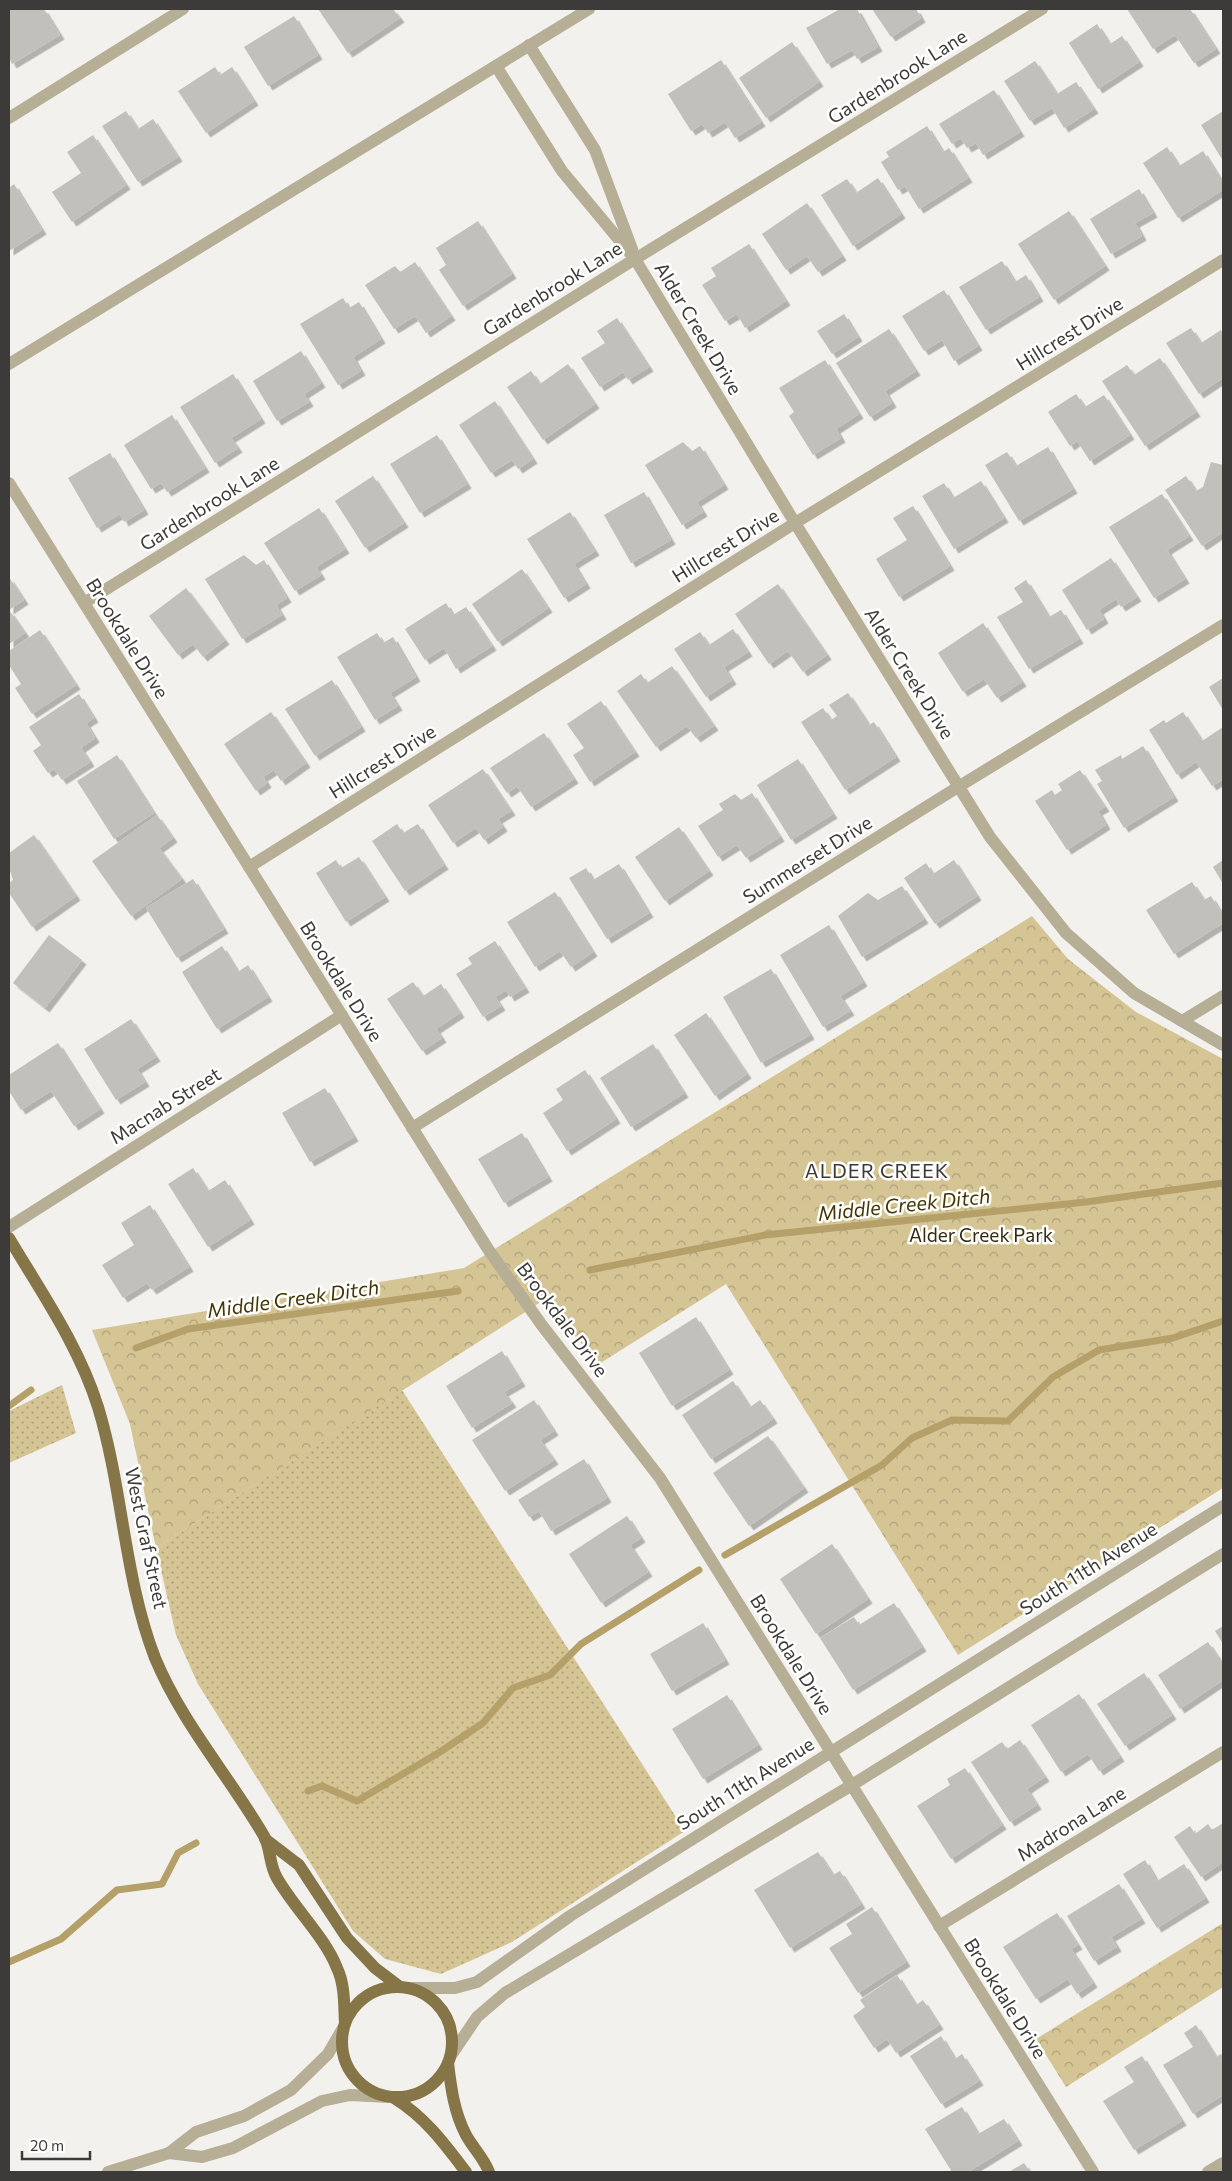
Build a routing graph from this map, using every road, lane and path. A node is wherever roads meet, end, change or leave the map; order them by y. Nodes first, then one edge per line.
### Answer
1 (183, 9) edge
2 (589, 9) edge
3 (1042, 9) edge
4 (529, 45) junction
5 (496, 66) junction
6 (9, 118) edge
7 (635, 259) junction
8 (1223, 260) edge
9 (9, 364) edge
10 (9, 484) edge
11 (795, 523) junction
12 (84, 603) junction
13 (1223, 625) edge
14 (958, 787) junction
15 (249, 867) junction
16 (1223, 996) edge
17 (342, 1015) junction
18 (1182, 1021) junction
19 (1223, 1045) edge
20 (412, 1128) junction
21 (9, 1227) edge
22 (9, 1238) edge
23 (1223, 1506) edge
24 (1223, 1554) edge
25 (830, 1752) junction
26 (1223, 1752) edge
27 (852, 1785) junction
28 (265, 1839) junction
29 (939, 1926) junction
30 (404, 1988) junction
31 (344, 2026) junction
32 (449, 2060) junction
33 (391, 2097) junction
34 (169, 2153) junction
35 (1223, 2163) edge
36 (108, 2172) edge
37 (466, 2172) edge
38 (489, 2172) edge
39 (1093, 2172) edge
40 (1208, 2172) edge

1 - 6 street
2 - 4 street
3 - 7 street, Gardenbrook Lane
4 - 5 street
4 - 7 street, Alder Creek Drive
5 - 7 street, Alder Creek Drive
5 - 9 street
7 - 11 street, Alder Creek Drive
7 - 12 street, Gardenbrook Lane
8 - 11 street, Hillcrest Drive
10 - 12 street, Brookdale Drive
11 - 14 street, Alder Creek Drive
11 - 15 street, Hillcrest Drive
12 - 15 street, Brookdale Drive
13 - 14 street, Summerset Drive
14 - 18 street, Alder Creek Drive
14 - 20 street, Summerset Drive
15 - 17 street, Brookdale Drive
16 - 18 street
17 - 20 street, Brookdale Drive
17 - 21 street, Macnab Street
18 - 19 street, Alder Creek Drive
20 - 25 street, Brookdale Drive
22 - 28 main road, West Graf Street
23 - 25 street, South 11th Avenue
24 - 27 street
25 - 27 street, Brookdale Drive
25 - 30 street, South 11th Avenue
26 - 29 street, Madrona Lane
27 - 29 street, Brookdale Drive
27 - 32 street
28 - 30 main road, West Graf Street
28 - 31 main road, West Graf Street
29 - 39 street, Brookdale Drive
30 - 31 main road
30 - 32 main road, West Graf Street
31 - 33 main road, West Graf Street
31 - 34 street
32 - 33 main road
32 - 38 main road, West Graf Street
33 - 34 street
33 - 37 main road, West Graf Street
34 - 36 street
35 - 40 street

